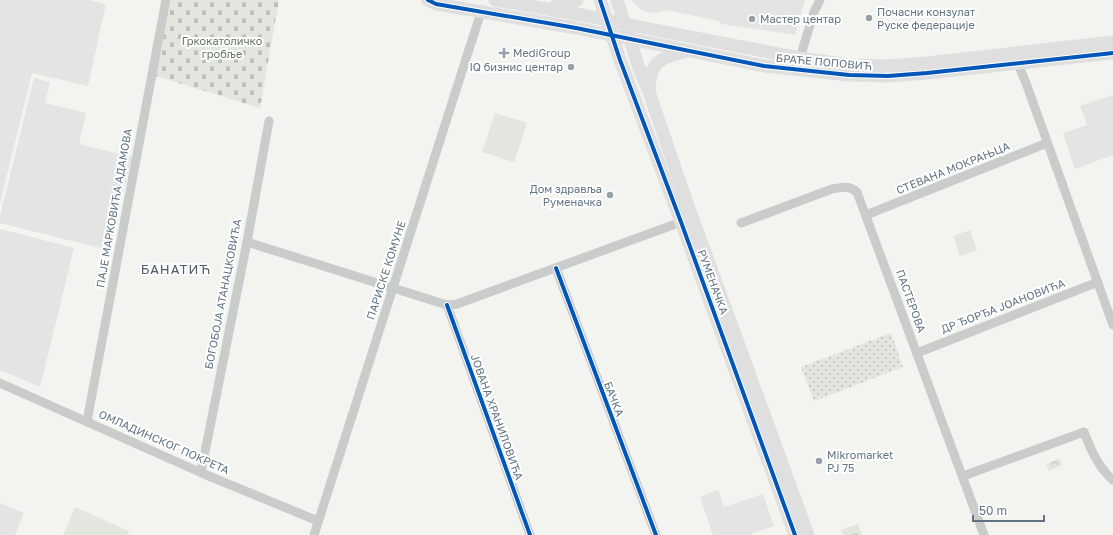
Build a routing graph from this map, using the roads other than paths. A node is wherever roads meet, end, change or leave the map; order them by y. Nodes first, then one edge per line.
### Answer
1 (166, 0) edge
2 (428, 0) edge
3 (495, 0) edge
4 (577, 0) edge
5 (600, 0) edge
6 (617, 0) edge
7 (820, 0) edge
8 (545, 8) junction
9 (481, 12) junction
10 (607, 20) junction
11 (625, 24) junction
12 (612, 36) junction
13 (630, 39) junction
14 (1113, 42) edge
15 (688, 51) junction
16 (1113, 53) edge
17 (800, 58) junction
18 (1016, 59) junction
19 (649, 92) junction
20 (269, 121) dead end
21 (1047, 143) junction
22 (866, 215) junction
23 (681, 222) junction
24 (741, 223) dead end
25 (247, 242) junction
26 (556, 268) junction
27 (1098, 282) junction
28 (392, 288) junction
29 (447, 305) junction
30 (1113, 325) edge
31 (917, 353) junction
32 (0, 383) edge
33 (87, 421) junction
34 (201, 472) junction
35 (963, 476) junction
36 (1113, 480) edge
37 (318, 521) junction
38 (314, 535) edge
39 (530, 535) edge
40 (656, 535) edge
41 (795, 535) edge
42 (808, 535) edge
43 (984, 535) edge

1 - 33 street, ПАЈЕ МАРКОВИЋА АДАМОВА
2 - 9 street, БРАЋЕ ПОПОВИЋ
3 - 8 street, БРАЋЕ ПОПОВИЋ
4 - 8 street
5 - 10 street, РУМЕНАЧКА
6 - 11 street, РУМЕНАЧКА
7 - 17 street
8 - 10 street, БРАЋЕ ПОПОВИЋ
9 - 12 street, БРАЋЕ ПОПОВИЋ
9 - 28 street, ПАРИСКЕ КОМУНЕ
10 - 11 street, БРАЋЕ ПОПОВИЋ
10 - 12 street, РУМЕНАЧКА
11 - 13 street, РУМЕНАЧКА
11 - 17 street, БРАЋЕ ПОПОВИЋ
12 - 13 street, БРАЋЕ ПОПОВИЋ
12 - 23 street, РУМЕНАЧКА
13 - 15 street, БРАЋЕ ПОПОВИЋ
13 - 19 street, РУМЕНАЧКА
14 - 18 street
15 - 18 street, БРАЋЕ ПОПОВИЋ
15 - 19 street
16 - 18 street
17 - 18 street, БРАЋЕ ПОПОВИЋ
18 - 21 street
19 - 42 street, РУМЕНАЧКА
20 - 25 street, БОГОБОЈА АТАНАЦКОВИЋА
21 - 22 street, СТЕВАНА МОКРАЊЦА
21 - 27 street
22 - 24 street, ПАСТЕРОВА
22 - 31 street, ПАСТЕРОВА
23 - 26 street
23 - 41 street, РУМЕНАЧКА
25 - 28 street
25 - 34 street, БОГОБОЈА АТАНАЦКОВИЋА
26 - 29 street
26 - 40 street, БАЧКА
27 - 30 street
27 - 31 street, ДР ЂОРЂА ЈОАНОВИЋА
28 - 29 street
28 - 37 street, ПАРИСКЕ КОМУНЕ
29 - 39 street, ЈОВАНА ХРАНИЛОВИЋА
31 - 35 street, ПАСТЕРОВА
32 - 33 street, ОМЛАДИНСКОГ ПОКРЕТА
33 - 34 street, ОМЛАДИНСКОГ ПОКРЕТА
34 - 37 street, ОМЛАДИНСКОГ ПОКРЕТА
35 - 36 street
35 - 43 street, ПАСТЕРОВА
37 - 38 street, ПАРИСКЕ КОМУНЕ

